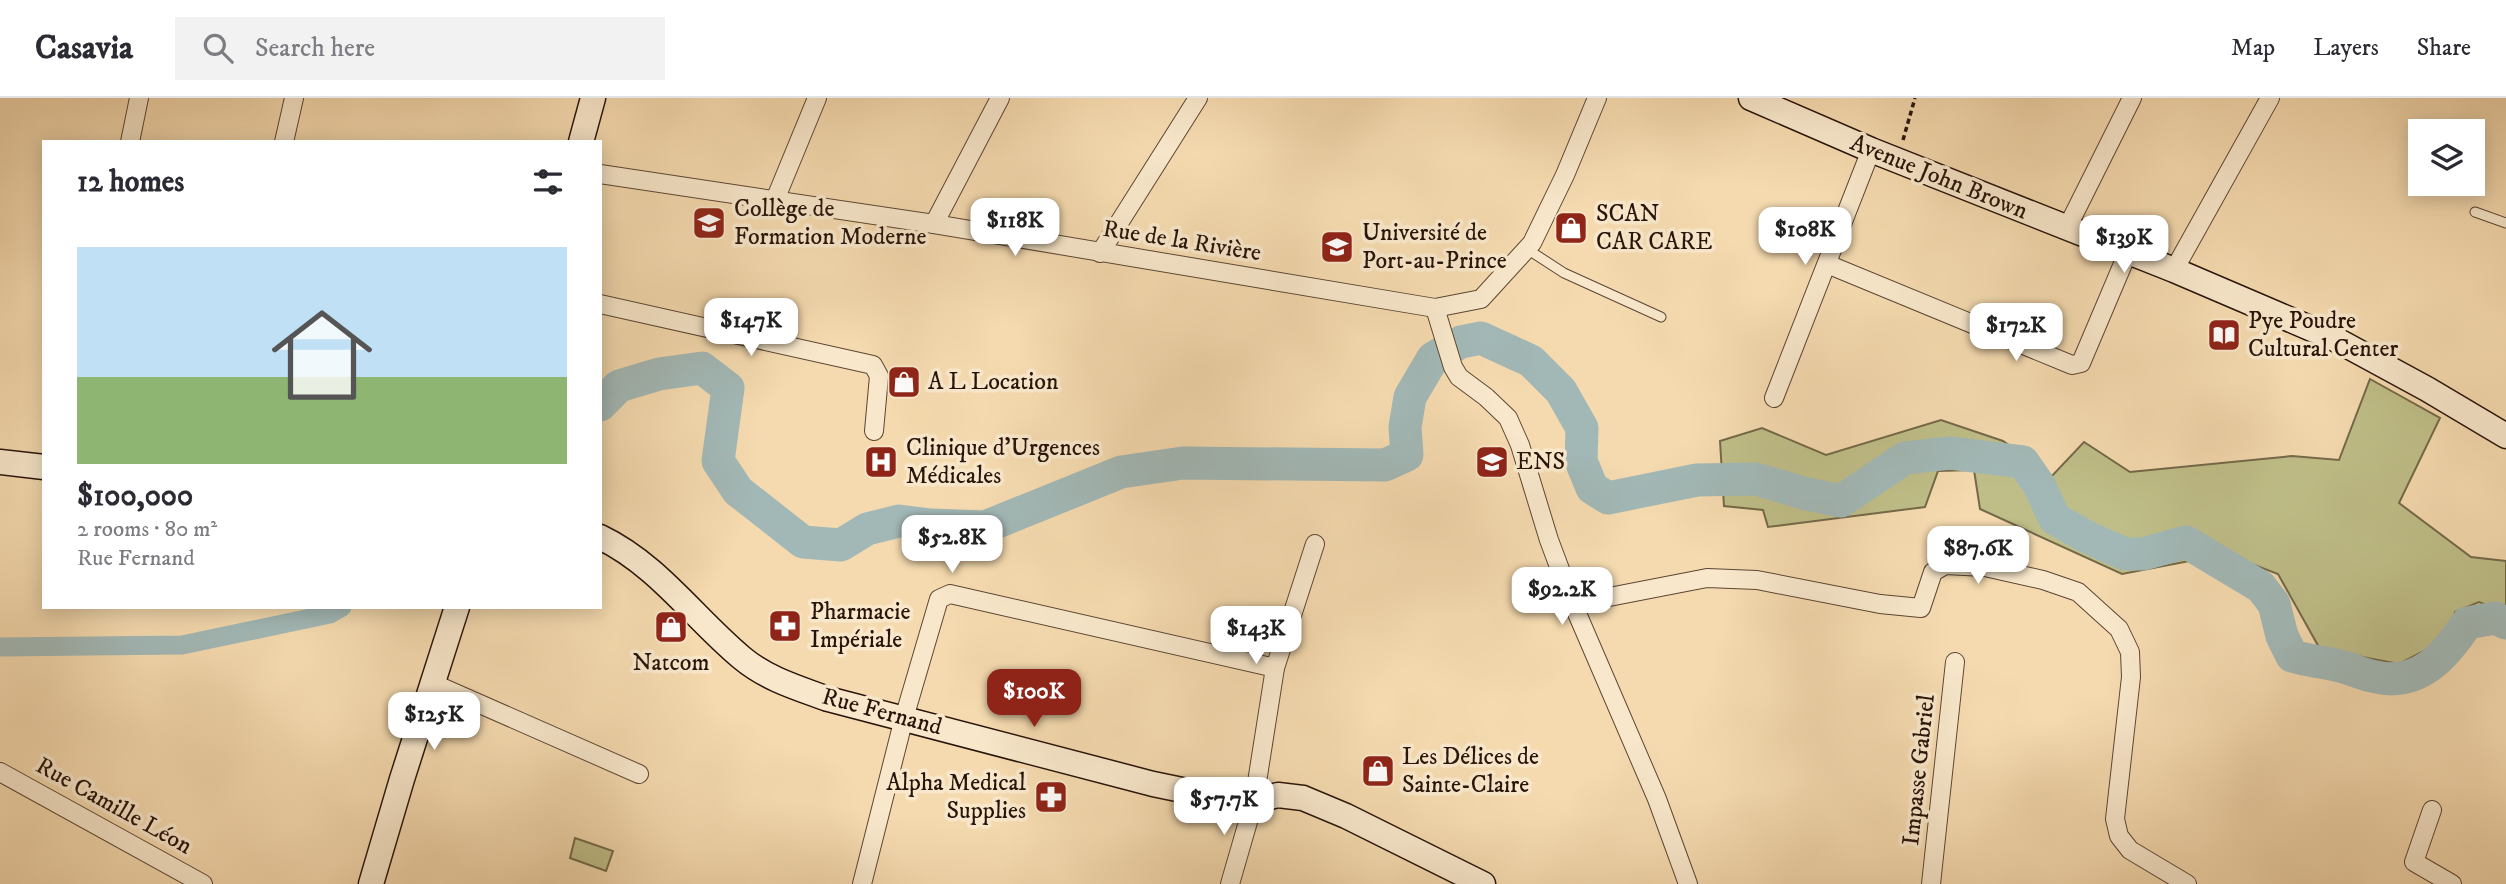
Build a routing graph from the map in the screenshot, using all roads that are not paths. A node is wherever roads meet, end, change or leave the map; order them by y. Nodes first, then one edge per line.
1 (139, 98) edge
2 (294, 98) edge
3 (593, 98) edge
4 (817, 98) edge
5 (1000, 98) edge
6 (1198, 98) edge
7 (1597, 98) edge
8 (1751, 98) edge
9 (2132, 98) edge
10 (2270, 98) edge
11 (130, 140) edge
12 (284, 140) edge
13 (582, 140) edge
14 (1871, 150) junction
15 (602, 174) edge
16 (775, 200) junction
17 (2475, 212) dead end
18 (2506, 223) edge
19 (934, 224) junction
20 (2067, 228) junction
21 (1527, 249) junction
22 (2127, 252) junction
23 (1100, 253) junction
24 (1827, 264) junction
25 (2175, 270) junction
26 (602, 304) edge
27 (1435, 308) junction
28 (1661, 317) dead end
29 (1774, 398) dead end
30 (874, 430) dead end
31 (2506, 436) edge
32 (0, 462) edge
33 (42, 467) edge
34 (602, 538) edge
35 (1315, 544) dead end
36 (1573, 604) junction
37 (456, 609) edge
38 (1955, 662) dead end
39 (1275, 668) junction
40 (432, 683) junction
41 (904, 719) junction
42 (0, 772) edge
43 (639, 774) dead end
44 (1254, 801) junction
45 (2432, 810) dead end
46 (2180, 882) edge
47 (376, 883) edge
48 (203, 884) edge
49 (862, 884) edge
50 (1230, 884) edge
51 (1483, 884) edge
52 (1688, 884) edge
53 (1931, 884) edge
54 (2452, 884) edge

1 - 11 street
2 - 12 street
3 - 13 street
4 - 16 street
5 - 19 street
6 - 23 street
7 - 21 street, Rue de la Rivière
8 - 14 street, Avenue John Brown
9 - 20 street
10 - 25 street
14 - 20 street, Avenue John Brown
14 - 24 street
15 - 16 street, Rue de la Rivière
16 - 19 street, Rue de la Rivière
17 - 18 lane
19 - 23 street, Rue de la Rivière
20 - 22 street, Avenue John Brown
21 - 27 street, Rue de la Rivière
21 - 28 lane
22 - 24 street
22 - 25 street, Avenue John Brown
23 - 27 street, Rue de la Rivière
24 - 29 street
25 - 31 street, Avenue John Brown
26 - 30 street
27 - 36 street
32 - 33 street
34 - 41 street, Rue Fernand
35 - 39 street
36 - 46 street
36 - 52 street
37 - 40 street
38 - 53 street, Impasse Gabriel
39 - 41 street
39 - 44 street
40 - 43 street
40 - 47 street
41 - 44 street, Rue Fernand
41 - 49 street
42 - 48 street, Rue Camille Léon
44 - 50 street
44 - 51 street, Rue Fernand
45 - 54 street

